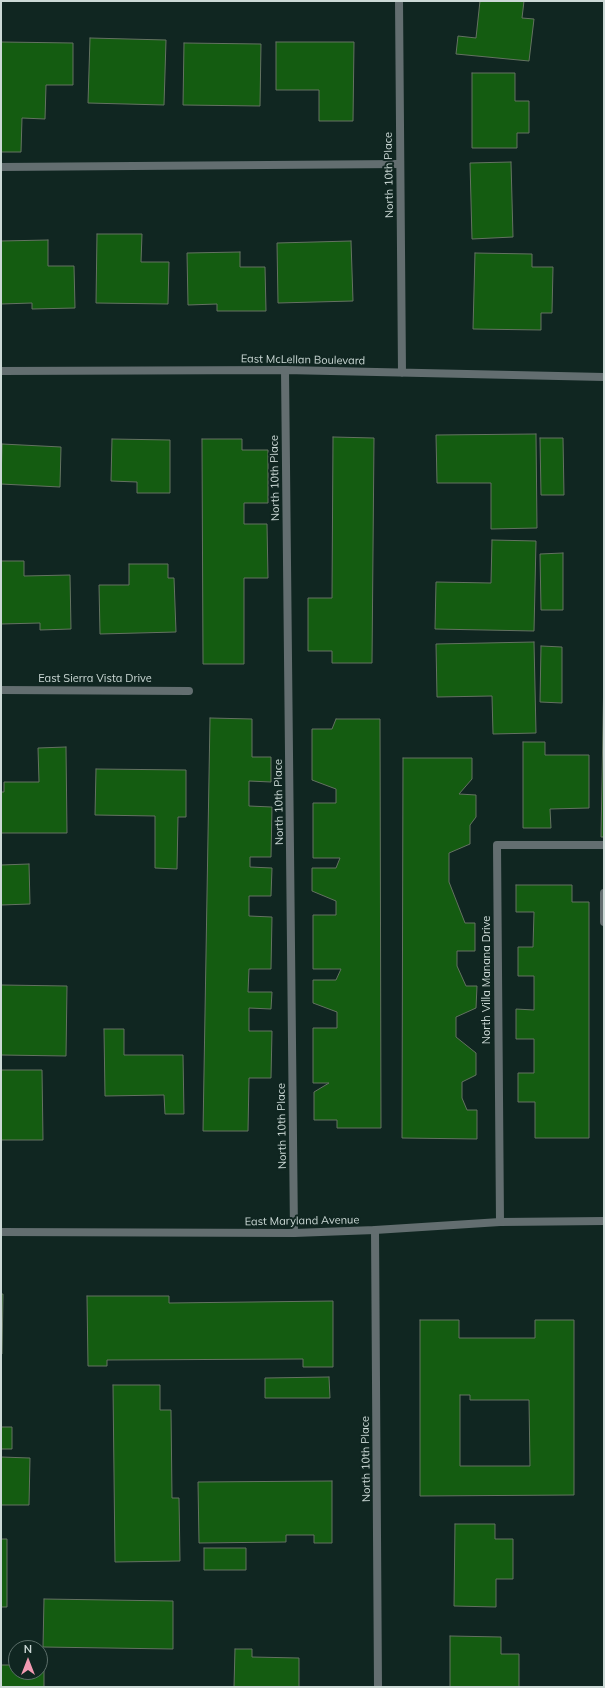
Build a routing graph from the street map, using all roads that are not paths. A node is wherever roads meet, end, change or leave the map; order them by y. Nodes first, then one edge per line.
1 (399, 1) edge
2 (400, 164) junction
3 (1, 167) edge
4 (285, 370) junction
5 (1, 372) edge
6 (402, 373) junction
7 (604, 377) edge
8 (1, 690) edge
9 (189, 691) dead end
10 (604, 845) edge
11 (604, 894) edge
12 (604, 922) edge
13 (604, 1221) edge
14 (500, 1222) junction
15 (375, 1230) junction
16 (1, 1232) edge
17 (294, 1233) junction
18 (378, 1687) edge

1 - 2 street, North 10th Place
2 - 3 street
2 - 6 street, North 10th Place
4 - 5 street, East McLellan Boulevard
4 - 6 street, East McLellan Boulevard
4 - 17 street, North 10th Place
6 - 7 street, East McLellan Boulevard
8 - 9 street, East Sierra Vista Drive
10 - 14 street, North Villa Manana Drive
11 - 12 street
13 - 14 street, East Maryland Avenue
14 - 15 street, East Maryland Avenue
15 - 17 street, East Maryland Avenue
15 - 18 street, North 10th Place
16 - 17 street, East Maryland Avenue

